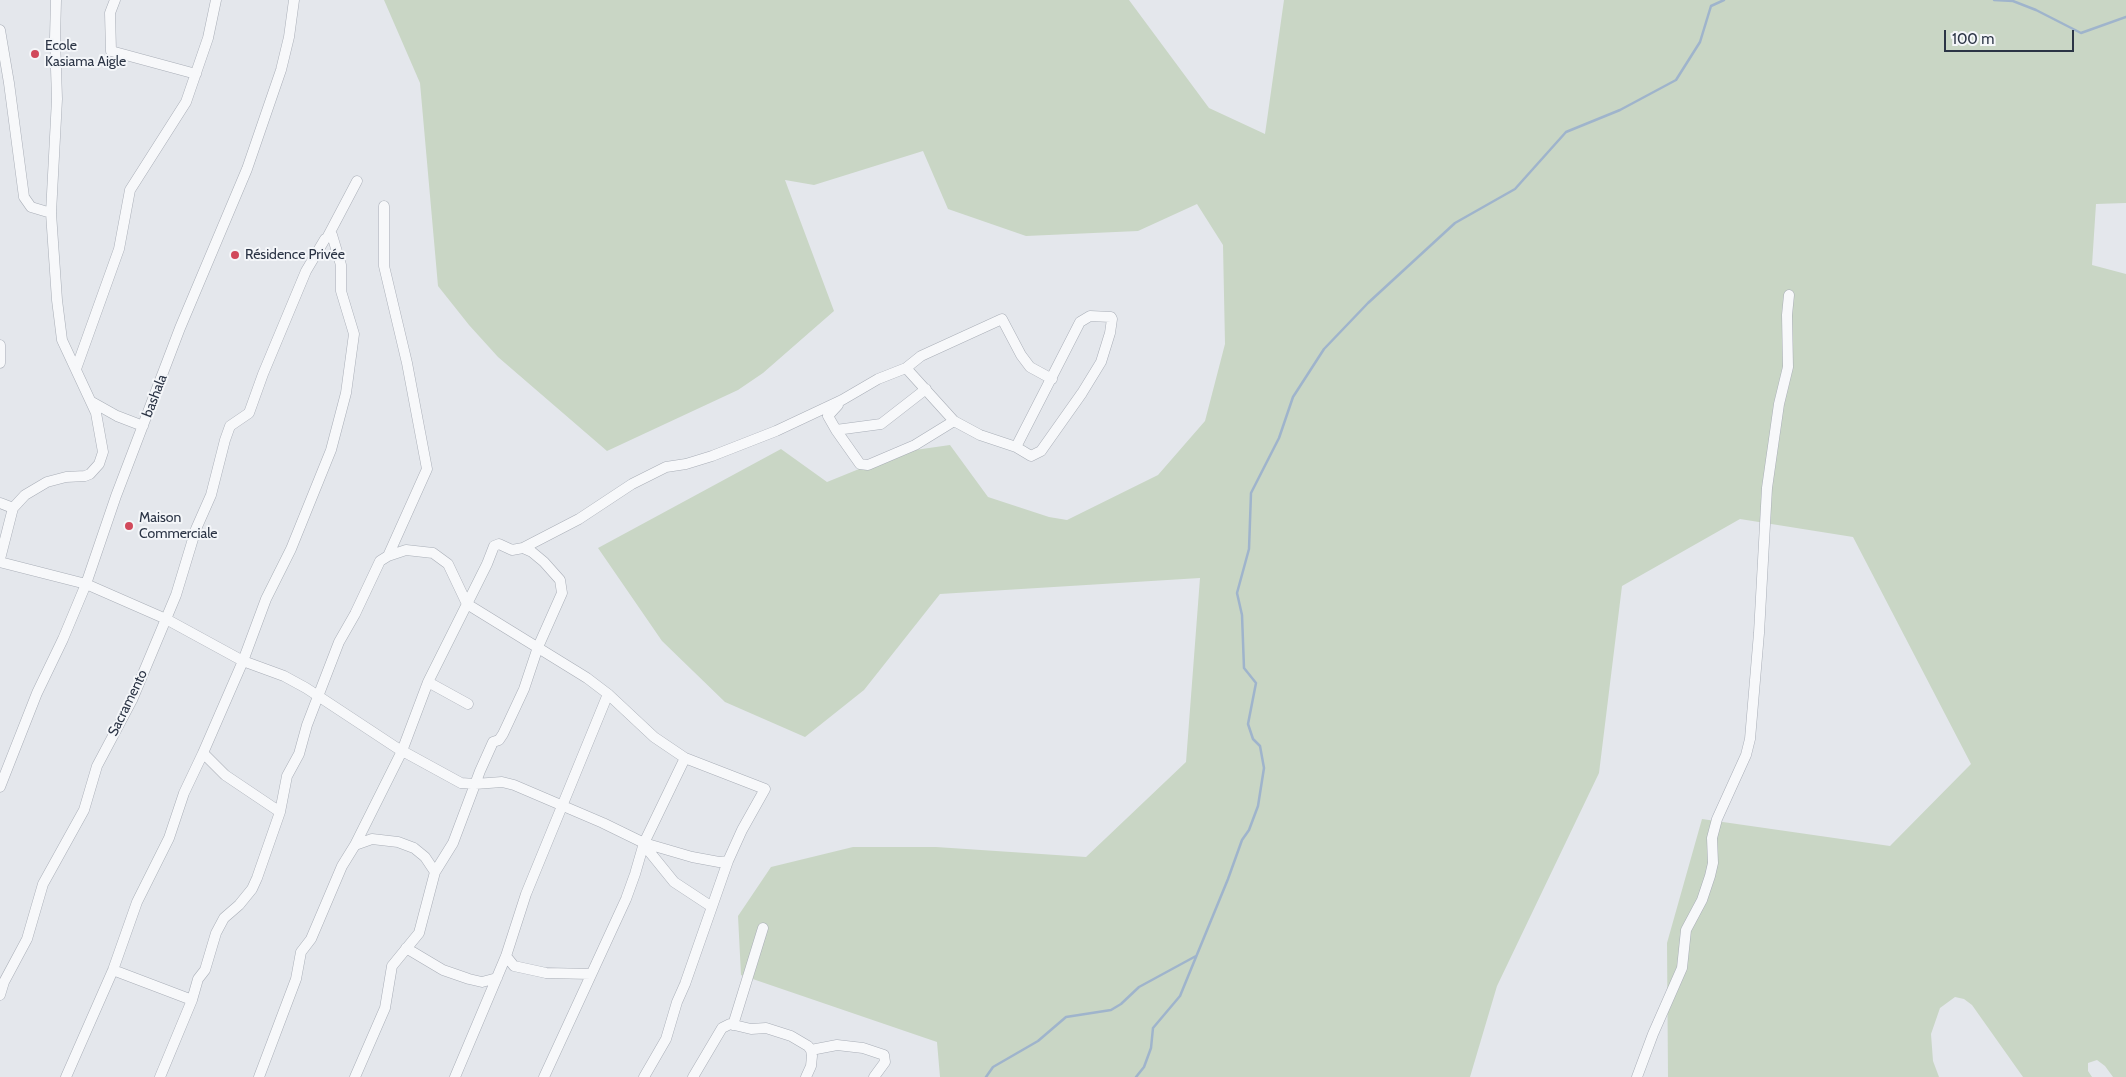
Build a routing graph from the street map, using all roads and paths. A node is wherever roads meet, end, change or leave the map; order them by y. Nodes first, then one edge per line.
1 (56, 0) edge
2 (115, 0) edge
3 (216, 0) edge
4 (294, 0) edge
5 (0, 30) edge
6 (196, 74) junction
7 (356, 181) dead end
8 (384, 206) dead end
9 (51, 214) junction
10 (328, 236) junction
11 (1789, 295) dead end
12 (0, 345) edge
13 (0, 363) edge
14 (906, 368) junction
15 (76, 369) junction
16 (1052, 378) junction
17 (926, 389) junction
18 (842, 400) junction
19 (92, 402) junction
20 (954, 421) junction
21 (143, 426) junction
22 (836, 430) junction
23 (1016, 447) junction
24 (0, 503) edge
25 (13, 508) junction
26 (523, 548) junction
27 (388, 556) junction
28 (0, 561) edge
29 (86, 584) junction
30 (467, 604) junction
31 (166, 619) junction
32 (538, 647) junction
33 (243, 661) junction
34 (428, 682) junction
35 (608, 694) junction
36 (318, 696) junction
37 (468, 704) dead end
38 (402, 751) junction
39 (203, 753) junction
40 (685, 758) junction
41 (475, 784) junction
42 (0, 786) edge
43 (562, 806) junction
44 (280, 812) junction
45 (644, 844) junction
46 (355, 845) junction
47 (728, 861) junction
48 (435, 872) junction
49 (712, 907) junction
50 (763, 928) dead end
51 (406, 948) junction
52 (506, 956) junction
53 (113, 970) junction
54 (591, 974) junction
55 (497, 978) junction
56 (0, 994) edge
57 (192, 1000) junction
58 (734, 1025) junction
59 (811, 1050) junction
60 (66, 1077) edge
61 (160, 1077) edge
62 (259, 1077) edge
63 (355, 1077) edge
64 (455, 1077) edge
65 (544, 1077) edge
66 (644, 1077) edge
67 (693, 1077) edge
68 (806, 1077) edge
69 (874, 1077) edge
70 (1637, 1077) edge

1 - 9 street
2 - 6 street
3 - 6 street
4 - 21 street, bashala
5 - 9 street
6 - 15 street
7 - 10 street
8 - 27 street
9 - 15 street
10 - 31 street, Sacramento
10 - 33 street
11 - 70 street
12 - 13 street
14 - 16 street
14 - 17 street
14 - 18 street
15 - 19 street
16 - 23 street
16 - 23 street
17 - 20 street
17 - 22 street
18 - 22 street
18 - 26 street
19 - 21 street
19 - 25 street
20 - 22 street
20 - 23 street
21 - 29 street, bashala
24 - 25 street
25 - 28 street
26 - 30 street
26 - 32 street
27 - 30 street
27 - 36 street
28 - 29 street
29 - 31 street
29 - 42 street, bashala
30 - 32 street
30 - 34 street
31 - 33 street
31 - 56 street, Sacramento
32 - 35 street
32 - 41 street
33 - 36 street
33 - 39 street
34 - 37 street
34 - 38 street
35 - 40 street
35 - 43 street
36 - 38 street
36 - 44 street
38 - 41 street
38 - 46 street
39 - 44 street
39 - 53 street
40 - 45 street
40 - 47 street
41 - 43 street
41 - 48 street
43 - 45 street
43 - 52 street
44 - 57 street
45 - 47 street
45 - 49 street
45 - 54 street
46 - 48 street
46 - 62 street
47 - 49 street
48 - 51 street
49 - 66 street
50 - 58 street
51 - 55 street
51 - 63 street
52 - 54 street
52 - 55 street
53 - 57 street
53 - 60 street
54 - 65 street
55 - 64 street
57 - 61 street
58 - 59 street
58 - 67 street
59 - 68 street
59 - 69 street

